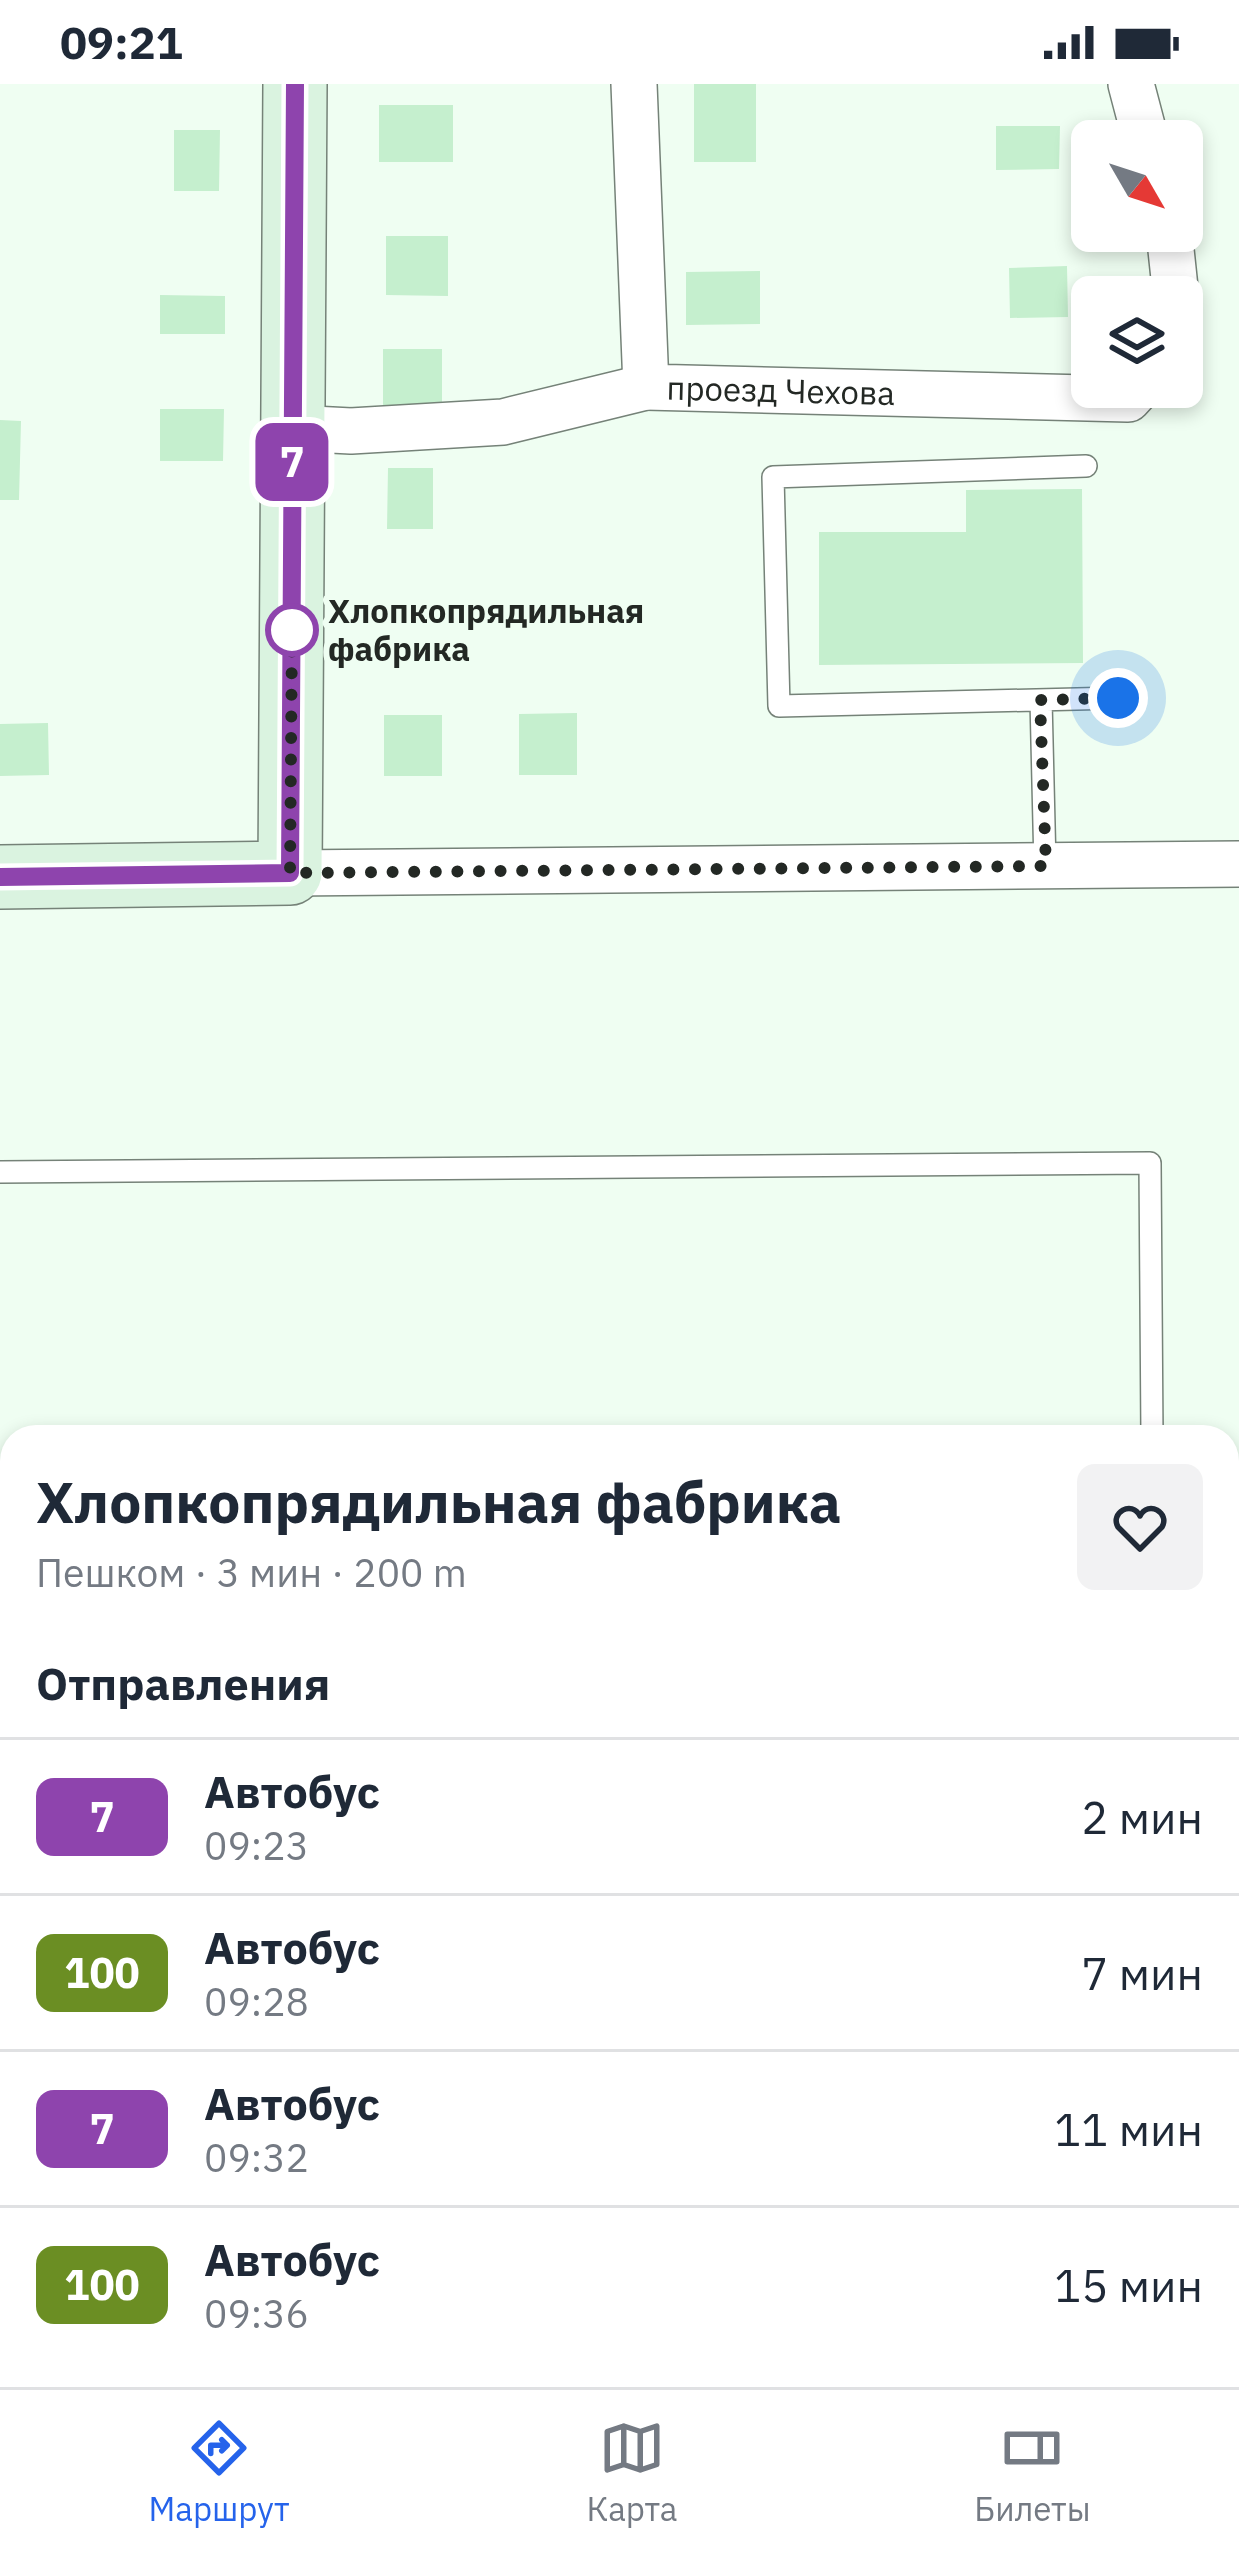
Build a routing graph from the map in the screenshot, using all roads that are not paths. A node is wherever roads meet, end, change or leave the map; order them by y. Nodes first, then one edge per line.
1 (295, 84) edge
2 (634, 84) edge
3 (1131, 84) edge
4 (1140, 120) edge
5 (646, 387) junction
6 (1071, 398) edge
7 (292, 428) junction
8 (1085, 466) dead end
9 (1118, 698) dead end
10 (1040, 700) junction
11 (1239, 865) edge
12 (1046, 866) junction
13 (290, 873) junction
14 (0, 877) edge
15 (0, 1172) edge
16 (1152, 1425) edge

1 - 7 main road
2 - 5 street, проезд Чехова
3 - 4 street
5 - 6 street, проезд Чехова
5 - 7 street
7 - 13 main road
8 - 10 lane
9 - 10 lane
10 - 12 lane
11 - 12 street
12 - 13 street
13 - 14 main road
15 - 16 lane

